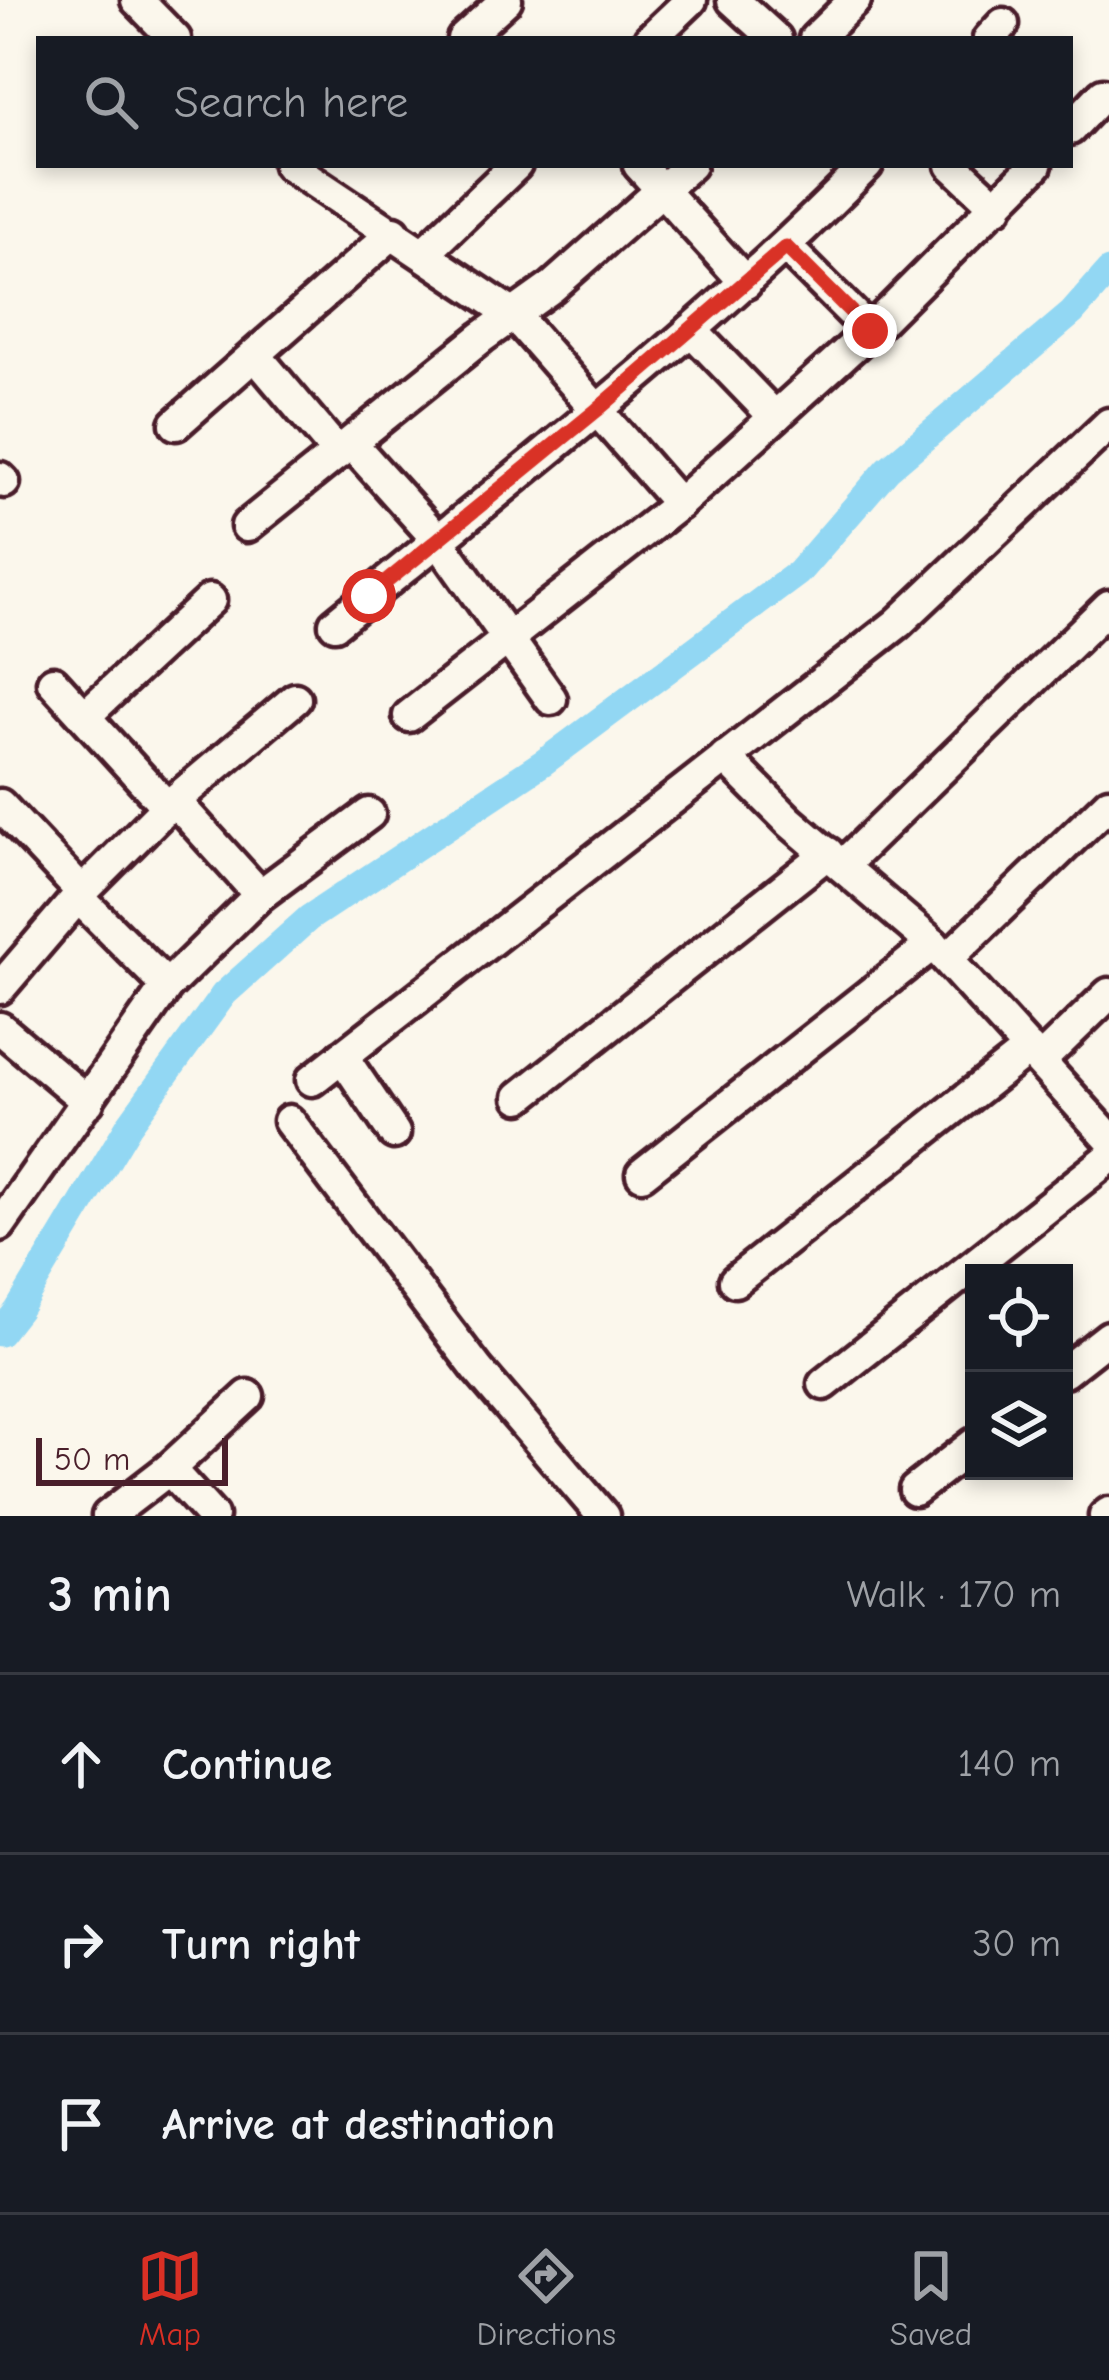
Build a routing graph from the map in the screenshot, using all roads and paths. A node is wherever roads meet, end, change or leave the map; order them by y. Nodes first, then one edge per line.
1 (137, 0) edge
2 (505, 0) edge
3 (691, 0) edge
4 (733, 0) edge
5 (855, 0) edge
6 (167, 36) edge
7 (472, 36) edge
8 (653, 36) edge
9 (773, 36) edge
10 (818, 36) edge
11 (1103, 94) dead end
12 (1073, 126) edge
13 (301, 168) edge
14 (513, 168) edge
15 (642, 168) edge
16 (687, 168) edge
17 (864, 168) edge
18 (955, 168) edge
19 (1033, 168) edge
20 (663, 189) junction
21 (997, 207) junction
22 (394, 232) junction
23 (786, 247) junction
24 (424, 253) junction
25 (746, 283) junction
26 (515, 316) junction
27 (691, 330) junction
28 (870, 331) junction
29 (255, 355) junction
30 (597, 410) junction
31 (775, 417) junction
32 (176, 424) dead end
33 (1109, 424) edge
34 (344, 448) junction
35 (680, 504) junction
36 (247, 526) dead end
37 (438, 540) junction
38 (210, 600) dead end
39 (1109, 606) edge
40 (335, 624) dead end
41 (509, 638) junction
42 (53, 682) dead end
43 (295, 699) dead end
44 (551, 699) dead end
45 (85, 716) junction
46 (409, 716) dead end
47 (725, 757) junction
48 (1109, 803) edge
49 (171, 804) junction
50 (0, 805) edge
51 (369, 814) dead end
52 (835, 860) junction
53 (80, 894) junction
54 (260, 896) junction
55 (940, 951) junction
56 (167, 986) junction
57 (0, 988) edge
58 (1109, 994) edge
59 (0, 1028) edge
60 (1034, 1055) junction
61 (342, 1056) junction
62 (312, 1080) dead end
63 (520, 1097) dead end
64 (88, 1102) junction
65 (290, 1121) dead end
66 (394, 1133) dead end
67 (1109, 1138) edge
68 (1109, 1158) edge
69 (642, 1174) dead end
70 (0, 1225) edge
71 (735, 1281) dead end
72 (1109, 1337) edge
73 (1073, 1365) edge
74 (824, 1384) dead end
75 (248, 1396) dead end
76 (965, 1451) edge
77 (169, 1469) junction
78 (915, 1490) dead end
79 (108, 1516) edge
80 (212, 1516) edge
81 (603, 1516) edge

1 - 6 street
2 - 7 street
3 - 8 street
4 - 9 street
5 - 10 street
11 - 12 street
13 - 22 street
14 - 24 street
15 - 20 street
16 - 20 street
17 - 23 street
18 - 21 street
19 - 21 street
20 - 25 street
20 - 26 street
21 - 28 street
22 - 24 street
22 - 29 street
23 - 25 street
23 - 28 street
24 - 26 street
25 - 27 street
26 - 30 street
26 - 34 street
27 - 30 street
27 - 31 street
28 - 31 street
29 - 32 street
29 - 34 street
30 - 35 street
30 - 37 street
31 - 35 street
33 - 47 street
34 - 36 street
34 - 37 street
35 - 41 street
37 - 40 street
37 - 41 street
38 - 45 street
39 - 52 street
41 - 44 street
41 - 46 street
42 - 45 street
43 - 49 street
45 - 49 street
47 - 52 street
47 - 61 street
48 - 55 street
49 - 53 street
49 - 54 street
50 - 53 street
51 - 54 street
52 - 55 street
52 - 63 street
53 - 56 street
53 - 57 street
54 - 56 street
55 - 60 street
55 - 69 street
56 - 64 street
58 - 60 street
59 - 64 street
60 - 67 street
60 - 71 street
61 - 62 street
61 - 66 street
64 - 70 street
65 - 81 street
68 - 74 street
72 - 73 street
75 - 77 street
76 - 78 street
77 - 79 street
77 - 80 street

